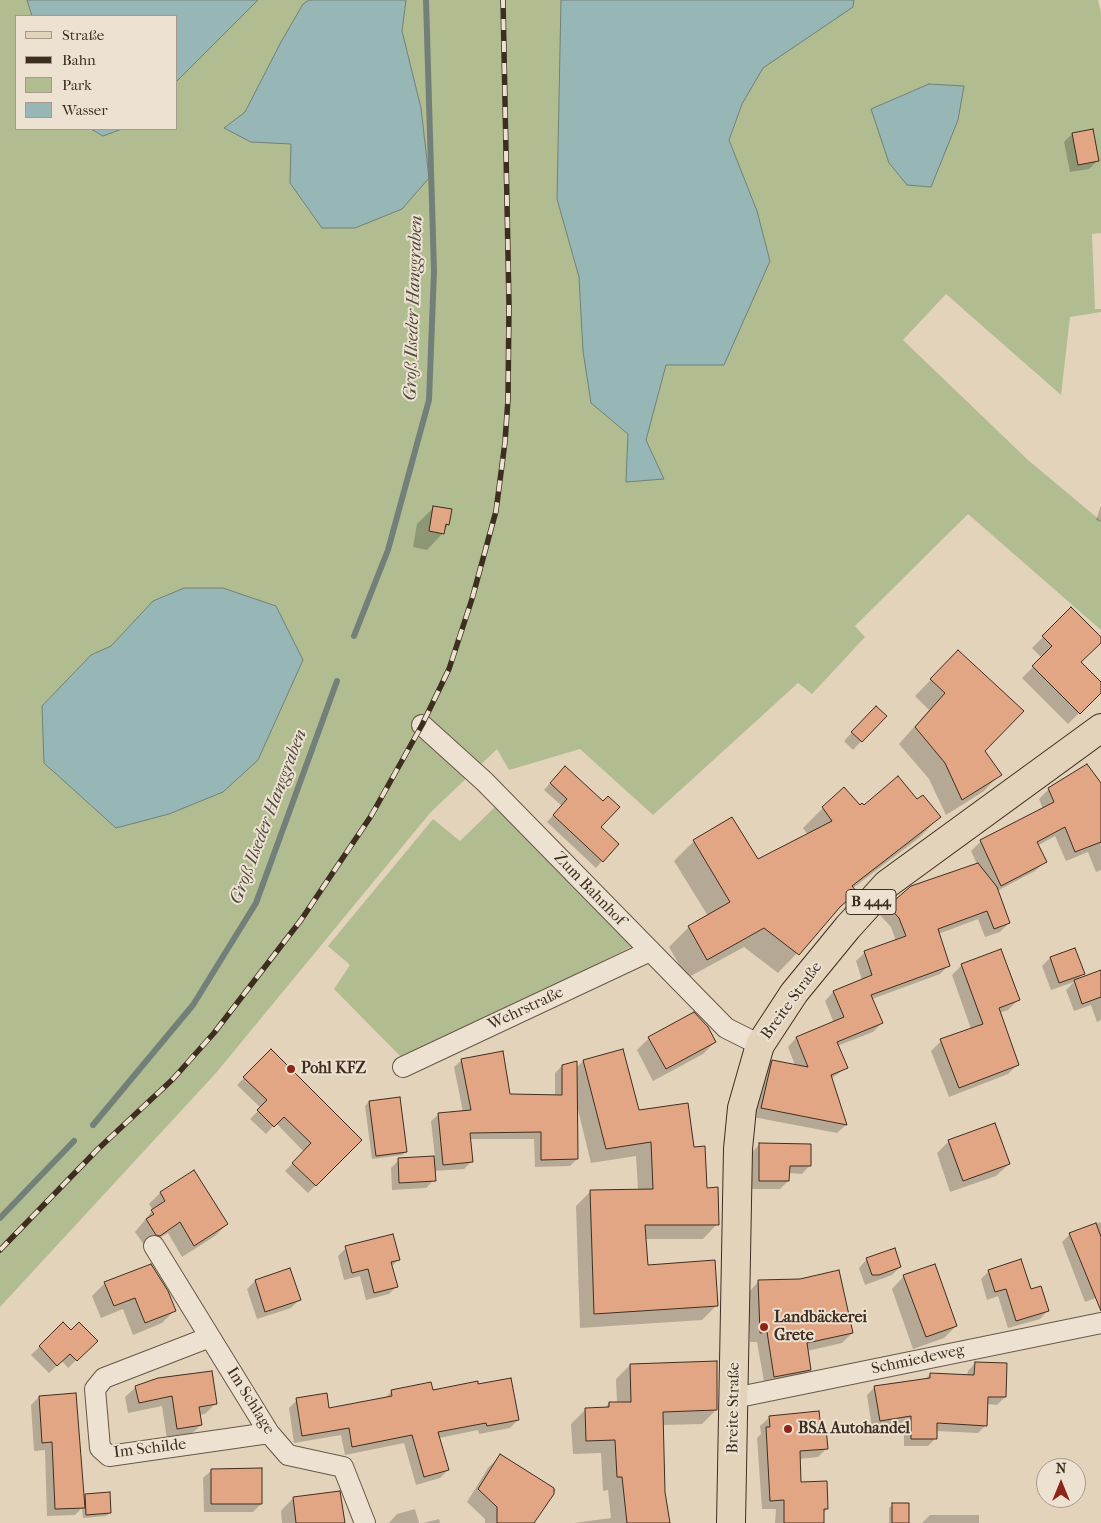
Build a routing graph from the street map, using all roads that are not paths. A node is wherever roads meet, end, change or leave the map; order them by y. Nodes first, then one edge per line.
1 (422, 725) dead end
2 (1101, 728) edge
3 (650, 951) junction
4 (760, 1045) junction
5 (404, 1067) dead end
6 (154, 1246) dead end
7 (1101, 1323) edge
8 (210, 1337) junction
9 (734, 1398) junction
10 (269, 1432) junction
11 (365, 1523) edge
12 (732, 1523) edge

1 - 3 street, Zum Bahnhof
2 - 4 main road, Breite Straße / B 444
3 - 4 street, Zum Bahnhof
3 - 5 street, Wehrstraße
4 - 9 main road, Breite Straße / B 444
6 - 8 street, Im Schlage
7 - 9 street, Schmiedeweg
8 - 10 street, Im Schlage
8 - 10 street, Im Schilde
9 - 12 main road, Breite Straße / B 444
10 - 11 street, Im Schlage

